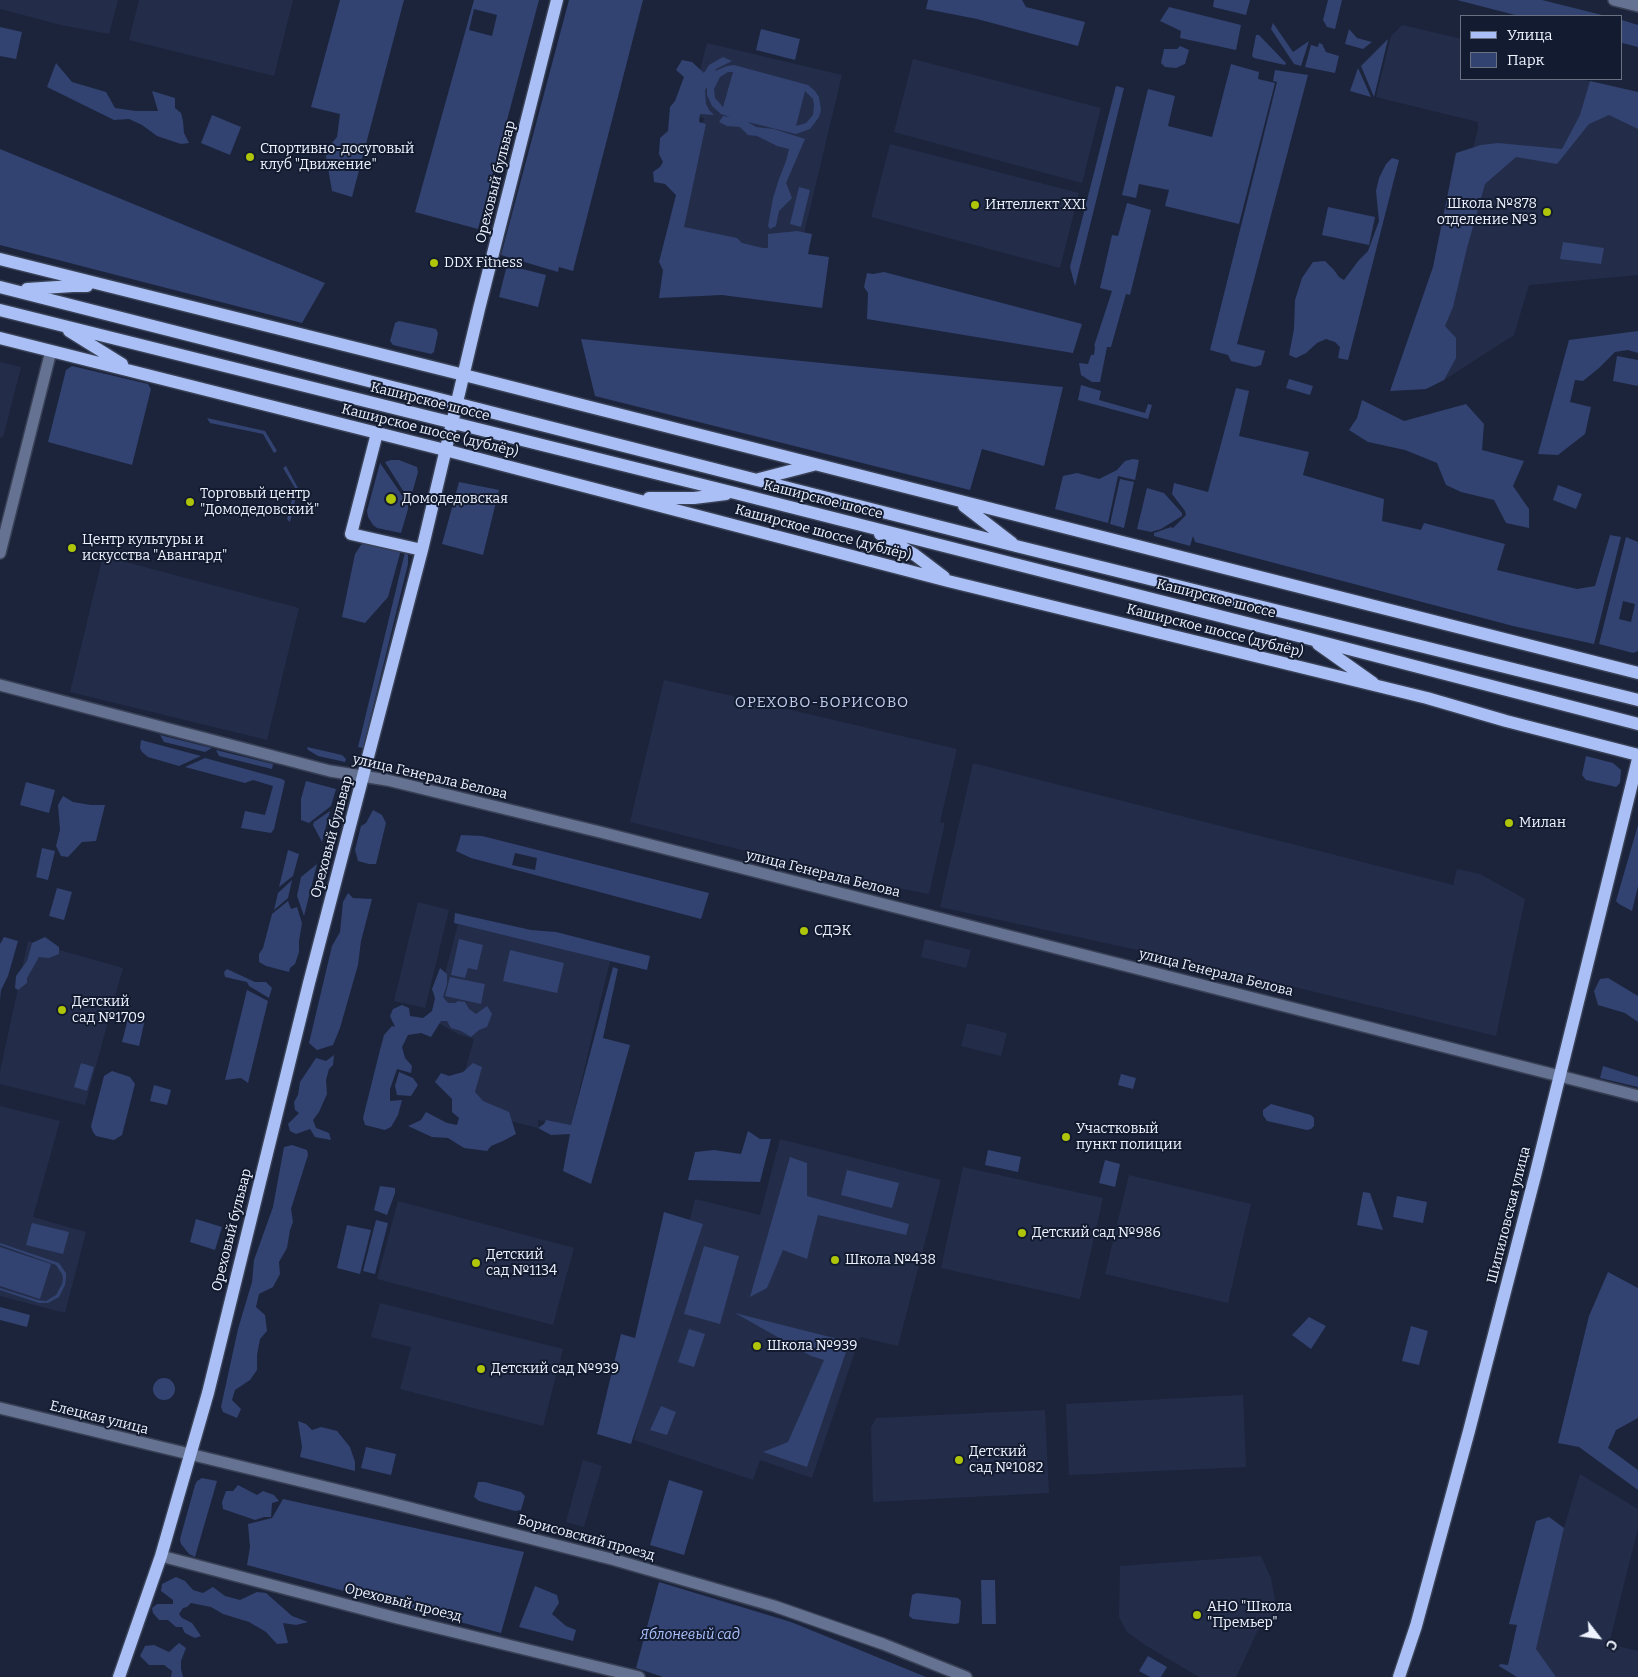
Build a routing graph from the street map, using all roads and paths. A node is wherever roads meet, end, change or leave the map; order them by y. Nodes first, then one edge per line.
1 (557, 0) edge
2 (1614, 0) edge
3 (1638, 6) edge
4 (0, 259) edge
5 (109, 287) junction
6 (5, 288) edge
7 (0, 310) edge
8 (63, 326) junction
9 (0, 338) edge
10 (51, 351) junction
11 (134, 371) junction
12 (464, 375) junction
13 (457, 403) junction
14 (452, 424) junction
15 (377, 433) junction
16 (445, 450) junction
17 (815, 465) junction
18 (757, 480) junction
19 (735, 493) junction
20 (627, 498) junction
21 (956, 500) junction
22 (867, 527) junction
23 (1016, 546) junction
24 (422, 550) junction
25 (0, 553) edge
26 (948, 581) junction
27 (1310, 639) junction
28 (1638, 673) edge
29 (0, 685) edge
30 (1380, 688) junction
31 (1638, 700) edge
32 (1638, 724) edge
33 (1638, 757) edge
34 (364, 775) junction
35 (1559, 1076) junction
36 (1638, 1096) edge
37 (0, 1408) edge
38 (191, 1455) junction
39 (161, 1556) junction
40 (119, 1677) edge
41 (639, 1677) edge
42 (966, 1677) edge
43 (1399, 1677) edge

1 - 12 main road, Ореховый бульвар
2 - 3 street
4 - 5 main road
5 - 6 main road
5 - 12 main road
6 - 13 main road, Каширское шоссе
7 - 8 main road, Каширское шоссе
8 - 11 main road
8 - 14 main road, Каширское шоссе
9 - 10 main road, Каширское шоссе (дублёр)
10 - 11 main road, Каширское шоссе (дублёр)
10 - 25 street
11 - 15 main road, Каширское шоссе (дублёр)
12 - 13 main road, Ореховый бульвар
12 - 17 main road
13 - 14 main road, Ореховый бульвар
13 - 18 main road, Каширское шоссе
14 - 16 main road, Ореховый бульвар
14 - 19 main road, Каширское шоссе
15 - 16 main road, Каширское шоссе (дублёр)
15 - 24 main road
16 - 20 main road, Каширское шоссе (дублёр)
16 - 24 main road, Ореховый бульвар
17 - 18 main road
17 - 21 main road
18 - 23 main road, Каширское шоссе
19 - 20 main road
19 - 22 main road, Каширское шоссе
20 - 26 main road, Каширское шоссе (дублёр)
21 - 23 main road
21 - 28 main road
22 - 26 main road
22 - 27 main road, Каширское шоссе
23 - 31 main road, Каширское шоссе
24 - 34 main road, Ореховый бульвар
26 - 30 main road, Каширское шоссе (дублёр)
27 - 30 main road
27 - 32 main road, Каширское шоссе
29 - 34 street, улица Генерала Белова
30 - 33 main road, Каширское шоссе (дублёр)
33 - 35 main road, Шипиловская улица
34 - 35 street, улица Генерала Белова
34 - 38 main road, Ореховый бульвар
35 - 36 street, улица Генерала Белова
35 - 43 main road, Шипиловская улица
37 - 38 street, Елецкая улица
38 - 39 main road, Ореховый бульвар
38 - 42 street, Борисовский проезд
39 - 40 main road, Ореховый бульвар
39 - 41 street, Ореховый проезд

